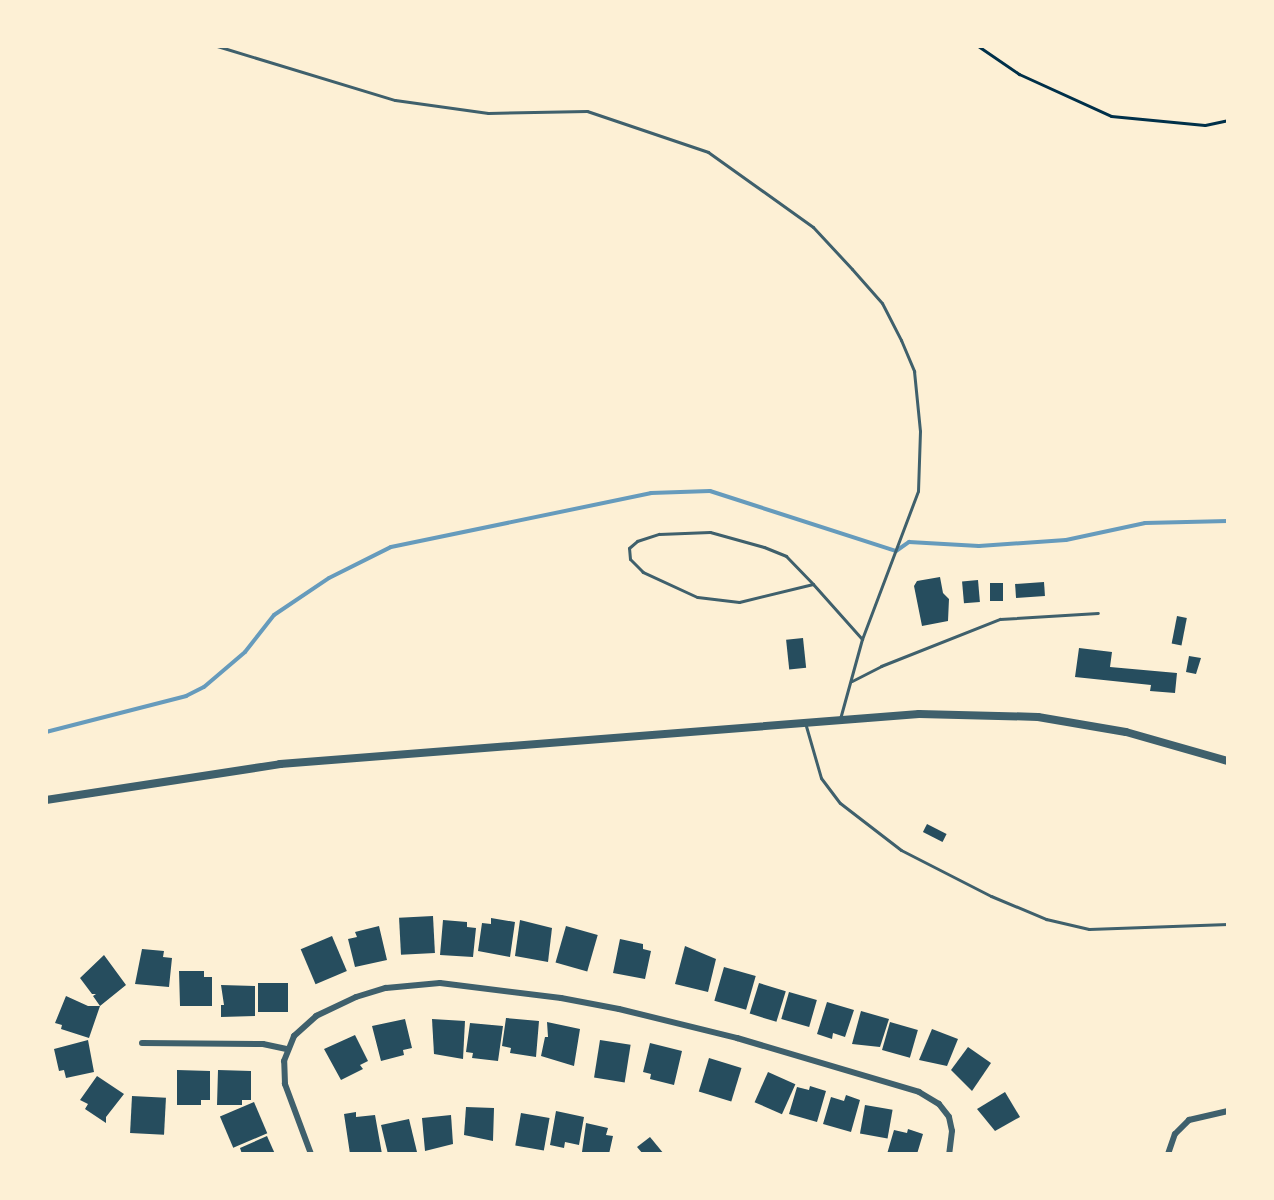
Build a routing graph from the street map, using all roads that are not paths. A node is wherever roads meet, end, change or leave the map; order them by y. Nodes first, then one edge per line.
1 (217, 46) edge
2 (813, 584) junction
3 (1098, 613) dead end
4 (862, 639) junction
5 (852, 681) junction
6 (840, 719) junction
7 (805, 722) junction
8 (1228, 761) edge
9 (46, 800) edge
10 (1228, 924) edge
11 (142, 1043) dead end
12 (286, 1049) junction
13 (1228, 1111) edge
14 (311, 1154) edge
15 (949, 1154) edge
16 (1168, 1154) edge

1 - 4 lane
2 - 2 lane
2 - 4 lane
3 - 5 lane
4 - 5 lane
5 - 6 lane
6 - 7 street
6 - 8 street
7 - 9 street
7 - 10 lane
11 - 12 street
12 - 14 street
12 - 15 street
13 - 16 street

